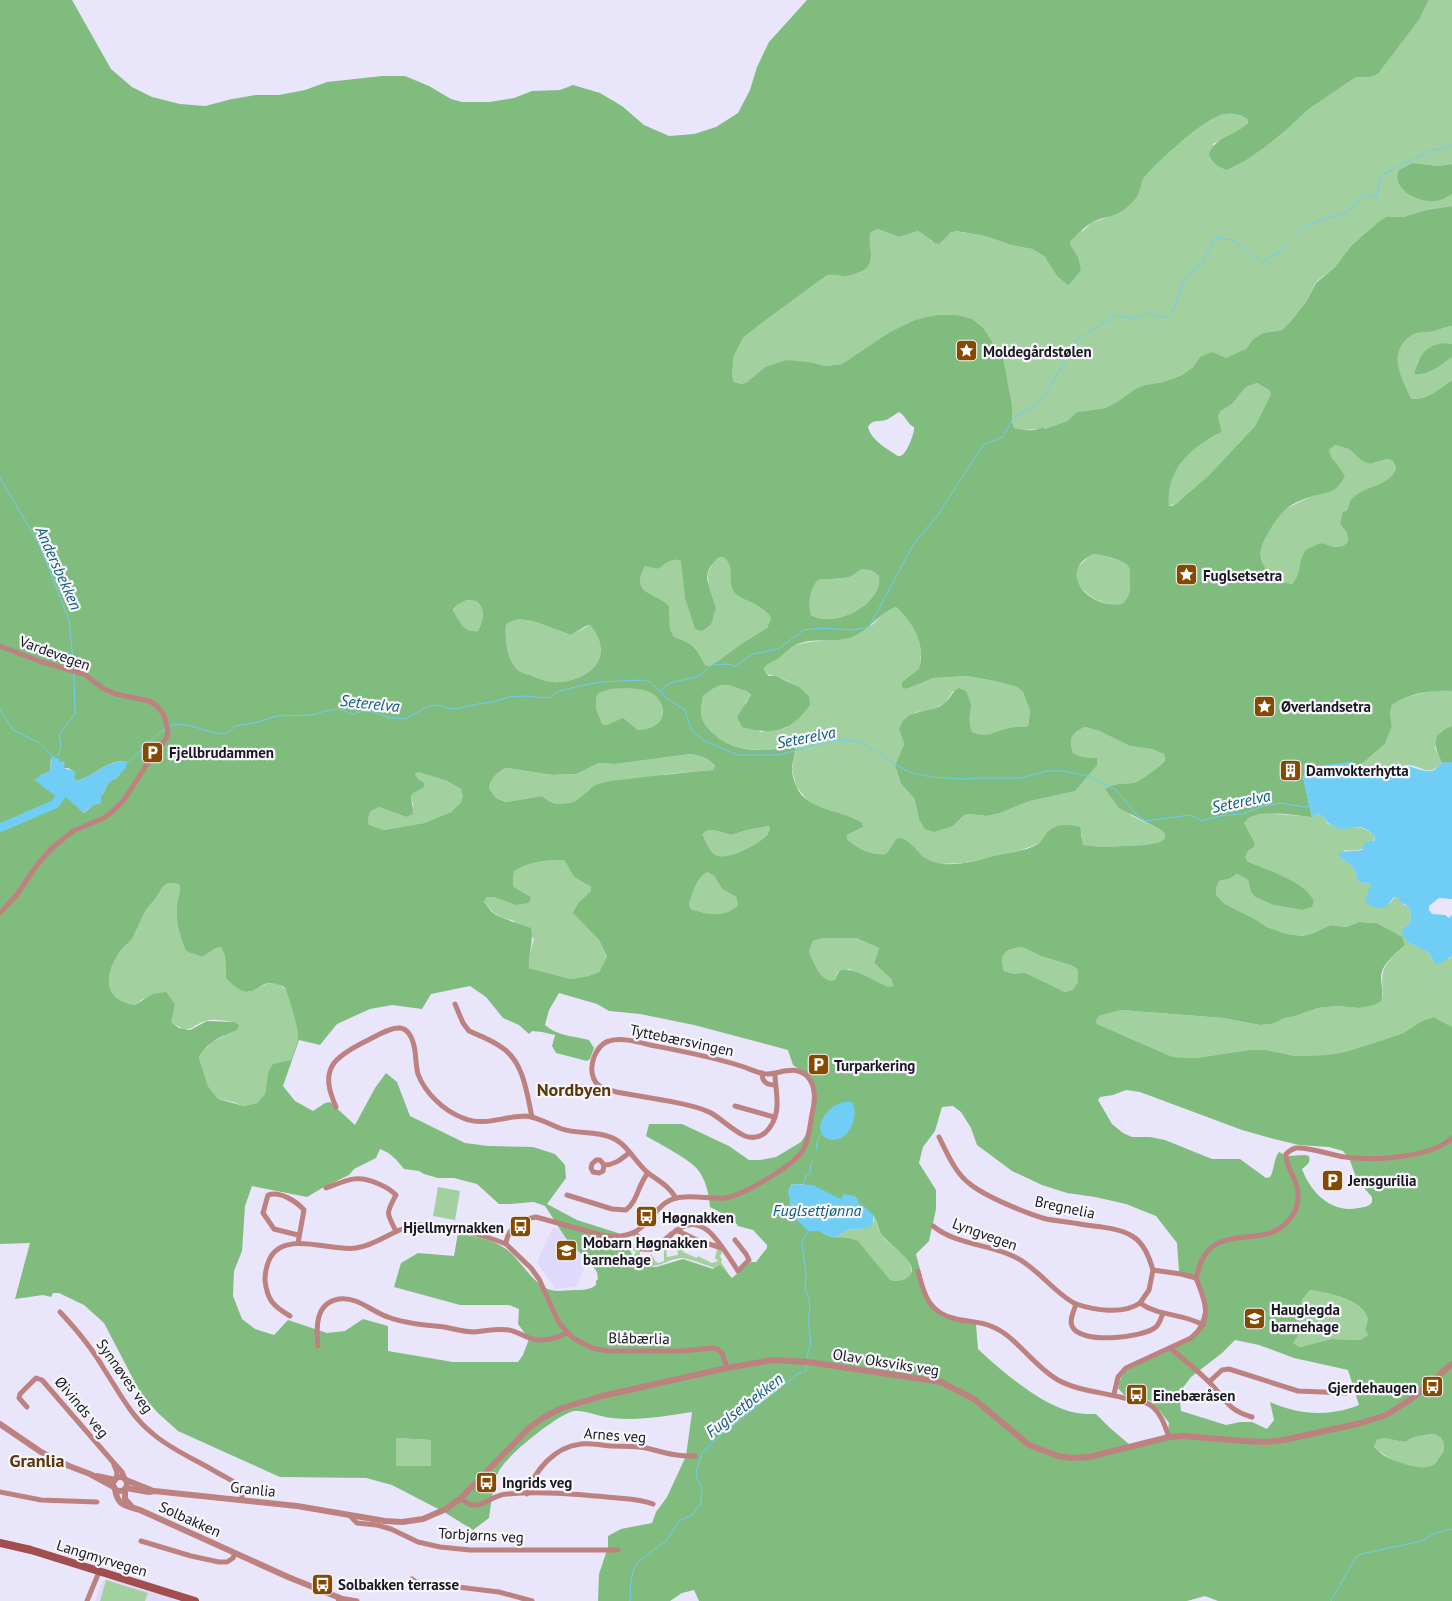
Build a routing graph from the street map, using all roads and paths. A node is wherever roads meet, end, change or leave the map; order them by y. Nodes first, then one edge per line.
1 (0, 646) edge
2 (0, 913) edge
3 (454, 1004) dead end
4 (762, 1073) junction
5 (774, 1073) junction
6 (775, 1086) junction
7 (336, 1106) dead end
8 (735, 1106) dead end
9 (532, 1117) junction
10 (774, 1117) junction
11 (939, 1137) dead end
12 (1452, 1138) edge
13 (630, 1154) junction
14 (604, 1165) dead end
15 (648, 1172) junction
16 (326, 1188) dead end
17 (566, 1195) dead end
18 (676, 1198) junction
19 (933, 1226) dead end
20 (396, 1231) junction
21 (674, 1232) junction
22 (634, 1233) junction
23 (298, 1235) junction
24 (735, 1240) dead end
25 (298, 1243) junction
26 (506, 1244) junction
27 (722, 1248) junction
28 (642, 1249) dead end
29 (1153, 1270) junction
30 (918, 1272) dead end
31 (1196, 1278) junction
32 (1140, 1303) junction
33 (1076, 1304) junction
34 (60, 1312) dead end
35 (1163, 1313) junction
36 (290, 1316) dead end
37 (1203, 1325) junction
38 (567, 1333) junction
39 (318, 1346) dead end
40 (1170, 1348) junction
41 (1452, 1364) edge
42 (727, 1368) junction
43 (1209, 1382) junction
44 (1346, 1393) dead end
45 (1114, 1394) junction
46 (27, 1407) dead end
47 (1252, 1418) dead end
48 (0, 1424) edge
49 (1169, 1437) junction
50 (695, 1456) dead end
51 (113, 1462) junction
52 (125, 1480) junction
53 (115, 1484) junction
54 (126, 1489) junction
55 (154, 1491) junction
56 (0, 1492) edge
57 (528, 1494) junction
58 (461, 1498) junction
59 (242, 1500) junction
60 (97, 1502) dead end
61 (653, 1504) dead end
62 (133, 1508) junction
63 (349, 1515) junction
64 (141, 1541) dead end
65 (0, 1543) edge
66 (618, 1550) dead end
67 (235, 1553) junction
68 (99, 1572) junction
69 (412, 1579) dead end
70 (339, 1600) edge
71 (87, 1601) edge
72 (195, 1601) edge
73 (357, 1601) edge
74 (532, 1601) edge

1 - 2 street, Vardevegen
3 - 9 street
4 - 5 street, Tyttebærsvingen
4 - 6 street, Tyttebærsvingen
4 - 10 street, Tyttebærsvingen
5 - 6 street
5 - 18 street
6 - 10 street
7 - 9 street
8 - 10 street
9 - 13 street
11 - 29 street, Bregnelia
12 - 31 street
13 - 14 street
13 - 15 street
15 - 17 street
15 - 18 street
16 - 20 street
18 - 22 street
19 - 33 street, Lyngvegen
20 - 25 street
20 - 26 street
21 - 22 street
21 - 27 street
21 - 27 street
21 - 28 street
22 - 26 street
23 - 23 street
23 - 25 street
24 - 27 street
25 - 36 street
26 - 38 street, Blåbærlia
29 - 31 street
29 - 32 street
30 - 45 street
31 - 37 street
32 - 33 street, Lyngvegen
32 - 35 street
33 - 35 street
34 - 59 street, Synnøves veg
35 - 37 street
37 - 40 street
38 - 39 street
38 - 42 street, Blåbærlia
40 - 43 street
40 - 45 street
41 - 49 street, Olav Oksviks veg
42 - 49 street, Olav Oksviks veg
42 - 58 street, Olav Oksviks veg
43 - 44 street
43 - 47 street
45 - 49 street
46 - 51 street, Øivinds veg
48 - 53 street, Granlia
50 - 57 street, Arnes veg
51 - 52 street, Øivinds veg
51 - 53 street
52 - 53 street, Granlia
52 - 54 street
52 - 55 street, Granlia
53 - 54 street, Granlia
53 - 62 street, Solbakken
54 - 55 street, Granlia
54 - 62 street
55 - 59 street, Granlia
56 - 60 street
57 - 58 street
57 - 61 street
58 - 63 street, Olav Oksviks veg
59 - 63 street, Granlia
62 - 67 street, Solbakken
63 - 66 street, Torbjørns veg
64 - 67 street, Solbakken
65 - 68 main road, Langmyrvegen
67 - 70 street, Solbakken
68 - 71 street
68 - 72 main road, Langmyrvegen
69 - 74 street
70 - 73 street, Solbakken

